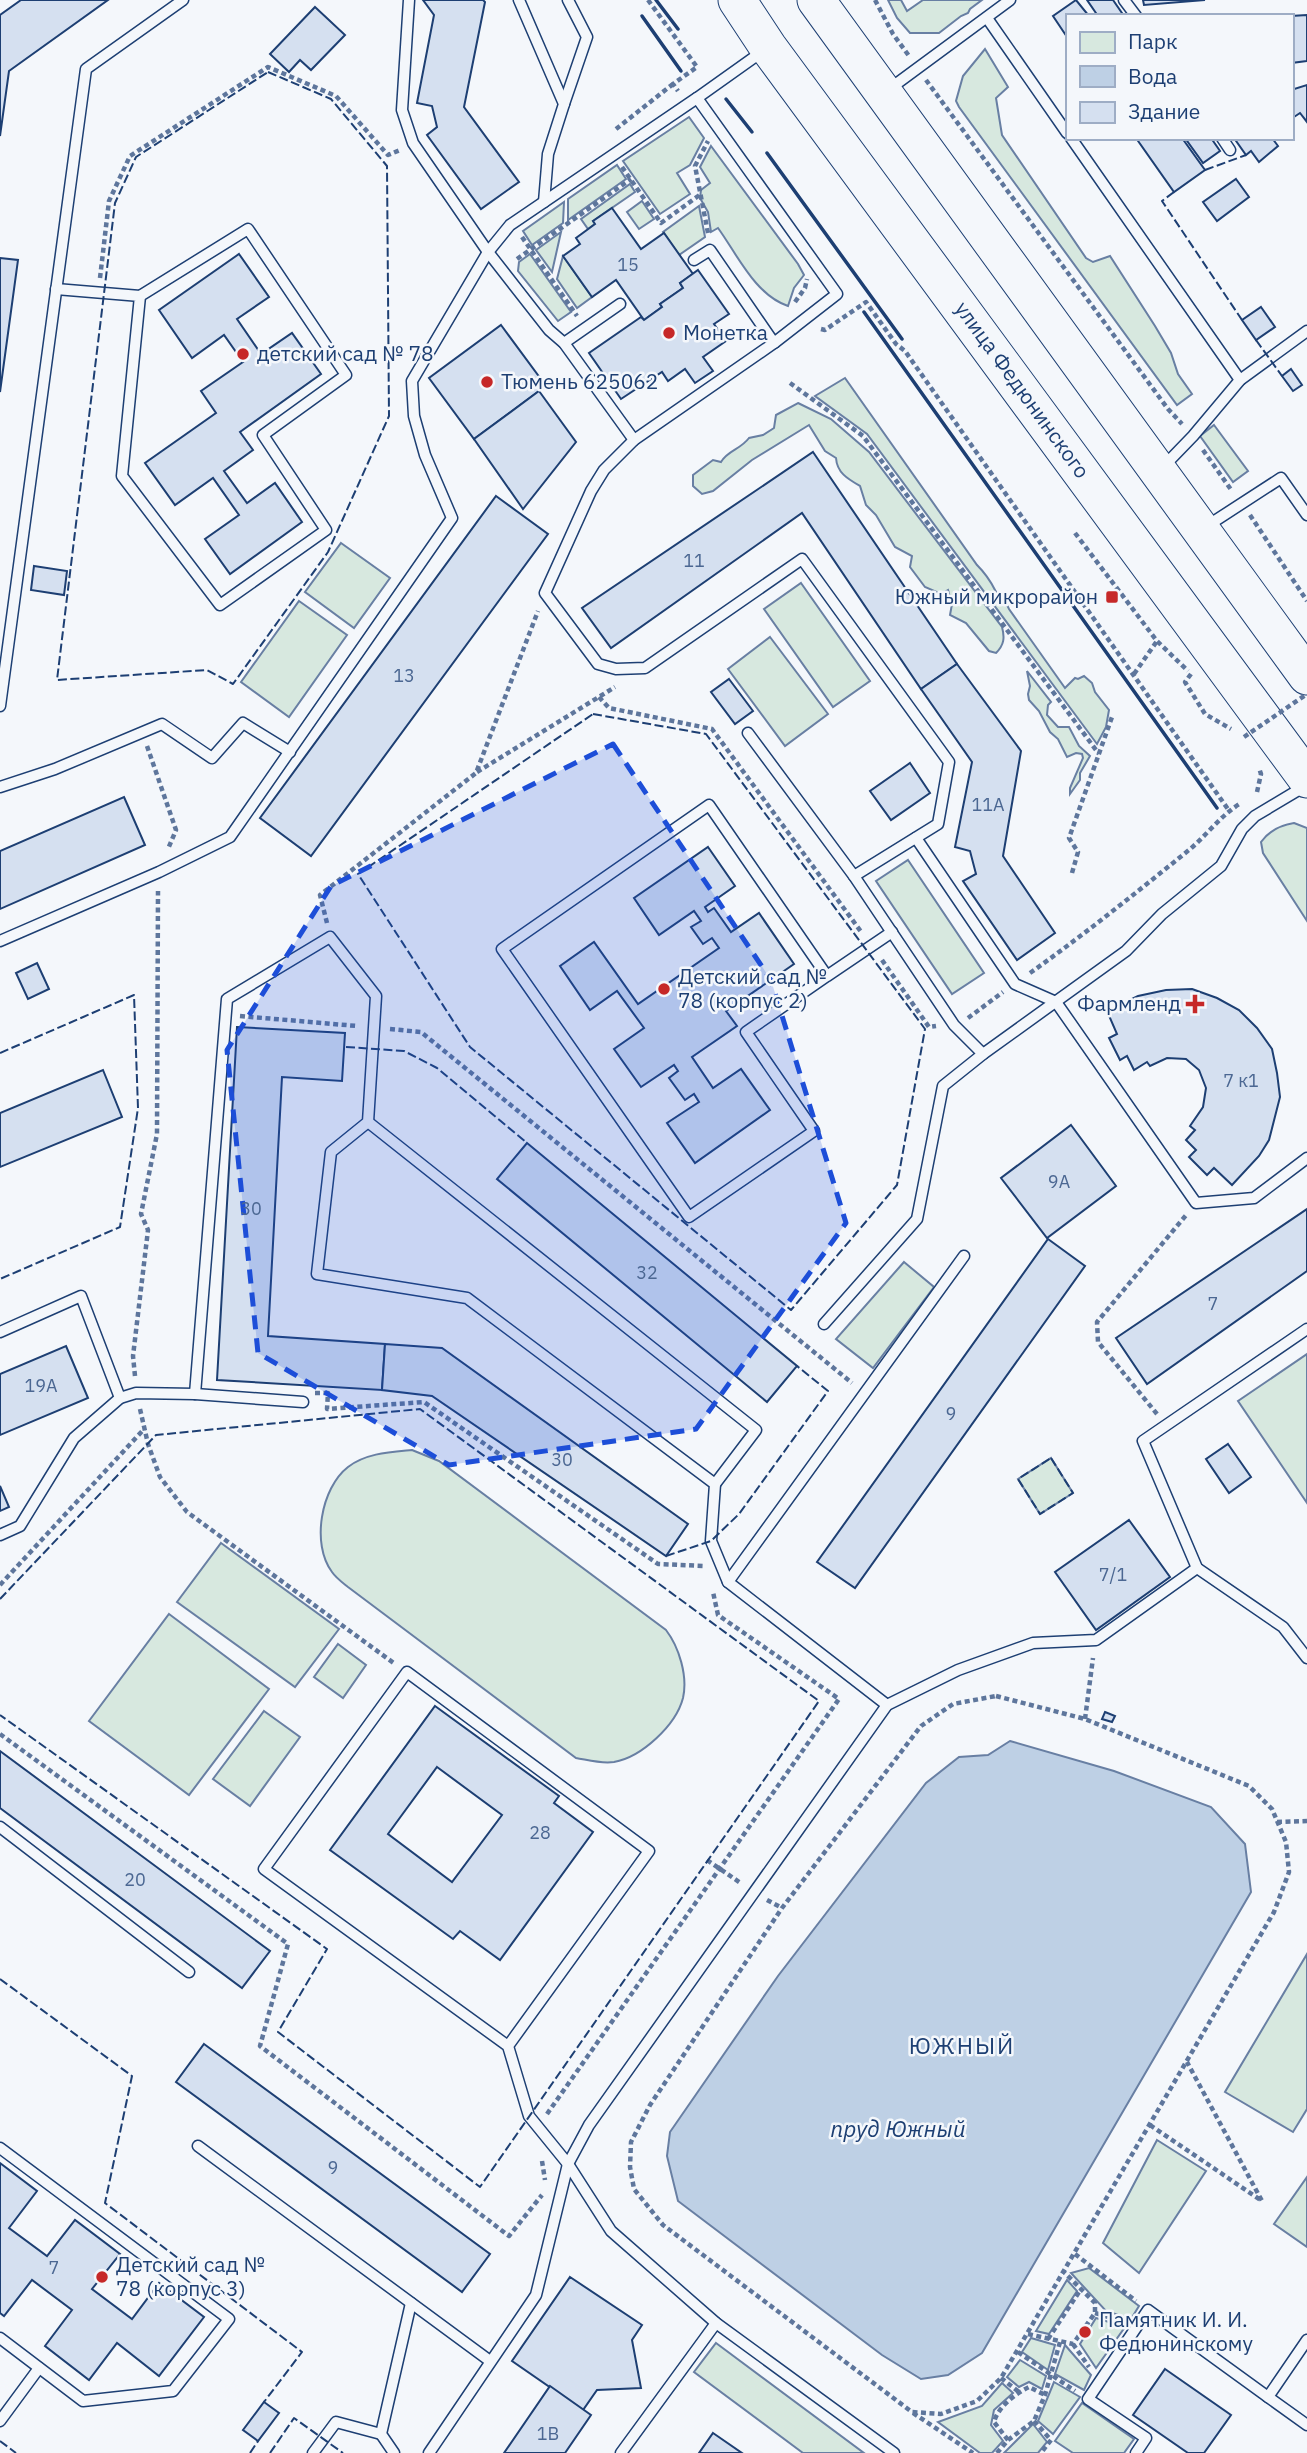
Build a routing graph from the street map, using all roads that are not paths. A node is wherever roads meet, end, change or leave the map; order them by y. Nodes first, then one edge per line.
1 (183, 0) edge
2 (409, 0) edge
3 (519, 0) edge
4 (568, 0) edge
5 (737, 0) edge
6 (816, 0) edge
7 (1010, 0) edge
8 (987, 18) junction
9 (768, 47) junction
10 (883, 93) junction
11 (697, 98) junction
12 (564, 104) junction
13 (1066, 132) edge
14 (1072, 140) edge
15 (1223, 140) edge
16 (1230, 150) dead end
17 (544, 202) junction
18 (488, 252) junction
19 (694, 260) dead end
20 (56, 289) junction
21 (139, 296) junction
22 (620, 304) dead end
23 (1307, 331) edge
24 (564, 343) junction
25 (774, 343) junction
26 (1240, 380) junction
27 (634, 440) junction
28 (1158, 471) junction
29 (1307, 515) edge
30 (1202, 529) junction
31 (1305, 671) edge
32 (0, 706) edge
33 (748, 733) dead end
34 (290, 752) junction
35 (1307, 782) edge
36 (0, 787) edge
37 (916, 838) junction
38 (854, 876) junction
39 (892, 932) junction
40 (0, 942) edge
41 (827, 976) junction
42 (1056, 1002) junction
43 (983, 1054) junction
44 (368, 1122) junction
45 (1307, 1158) edge
46 (964, 1256) dead end
47 (824, 1324) dead end
48 (1307, 1329) edge
49 (0, 1332) edge
50 (195, 1394) junction
51 (120, 1398) junction
52 (303, 1402) dead end
53 (715, 1484) junction
54 (0, 1535) edge
55 (1197, 1568) junction
56 (728, 1582) junction
57 (1307, 1658) edge
58 (887, 1705) junction
59 (0, 1827) edge
60 (188, 1972) dead end
61 (508, 2046) junction
62 (198, 2146) dead end
63 (0, 2148) edge
64 (568, 2164) junction
65 (411, 2303) junction
66 (716, 2323) junction
67 (0, 2338) edge
68 (1307, 2340) edge
69 (489, 2361) junction
70 (39, 2368) junction
71 (1268, 2397) junction
72 (0, 2421) edge
73 (1307, 2425) edge
74 (381, 2434) junction
75 (313, 2453) edge
76 (394, 2453) edge
77 (429, 2453) edge
78 (621, 2453) edge
79 (894, 2453) edge
80 (1136, 2453) edge

1 - 20 lane
2 - 18 lane
3 - 12 lane
4 - 12 lane
5 - 9 highway, улица Федюнинского
6 - 10 highway
7 - 8 lane
8 - 10 lane
8 - 13 lane
9 - 11 lane
9 - 35 highway, улица Федюнинского
10 - 28 highway
11 - 17 lane
11 - 25 lane
12 - 17 lane
14 - 26 lane
15 - 16 lane
17 - 18 lane
18 - 24 lane
18 - 34 lane
19 - 25 lane
20 - 21 lane
20 - 32 lane
21 - 21 lane
22 - 24 lane
23 - 26 lane
24 - 27 lane
25 - 27 lane
26 - 28 lane
27 - 37 lane
28 - 30 highway
29 - 30 lane
30 - 31 highway
33 - 38 lane
34 - 36 lane
34 - 40 lane
35 - 42 lane
37 - 38 lane
37 - 42 lane
38 - 39 lane
39 - 41 lane
39 - 43 lane
41 - 41 lane
42 - 43 lane
42 - 45 lane
43 - 47 lane
44 - 50 lane
44 - 53 lane
44 - 53 lane
46 - 56 lane
48 - 55 lane
49 - 51 lane
50 - 51 lane
50 - 52 lane
51 - 54 lane
53 - 56 lane
55 - 57 lane
55 - 58 lane
56 - 58 lane
58 - 64 lane
59 - 60 lane
61 - 61 lane
61 - 64 lane
62 - 65 lane
63 - 70 lane
64 - 66 lane
64 - 69 lane
65 - 69 lane
65 - 74 lane
66 - 78 lane
66 - 79 lane
67 - 70 lane
68 - 71 lane
69 - 77 lane
70 - 72 lane
71 - 73 lane
71 - 80 lane
74 - 75 lane
74 - 76 lane

